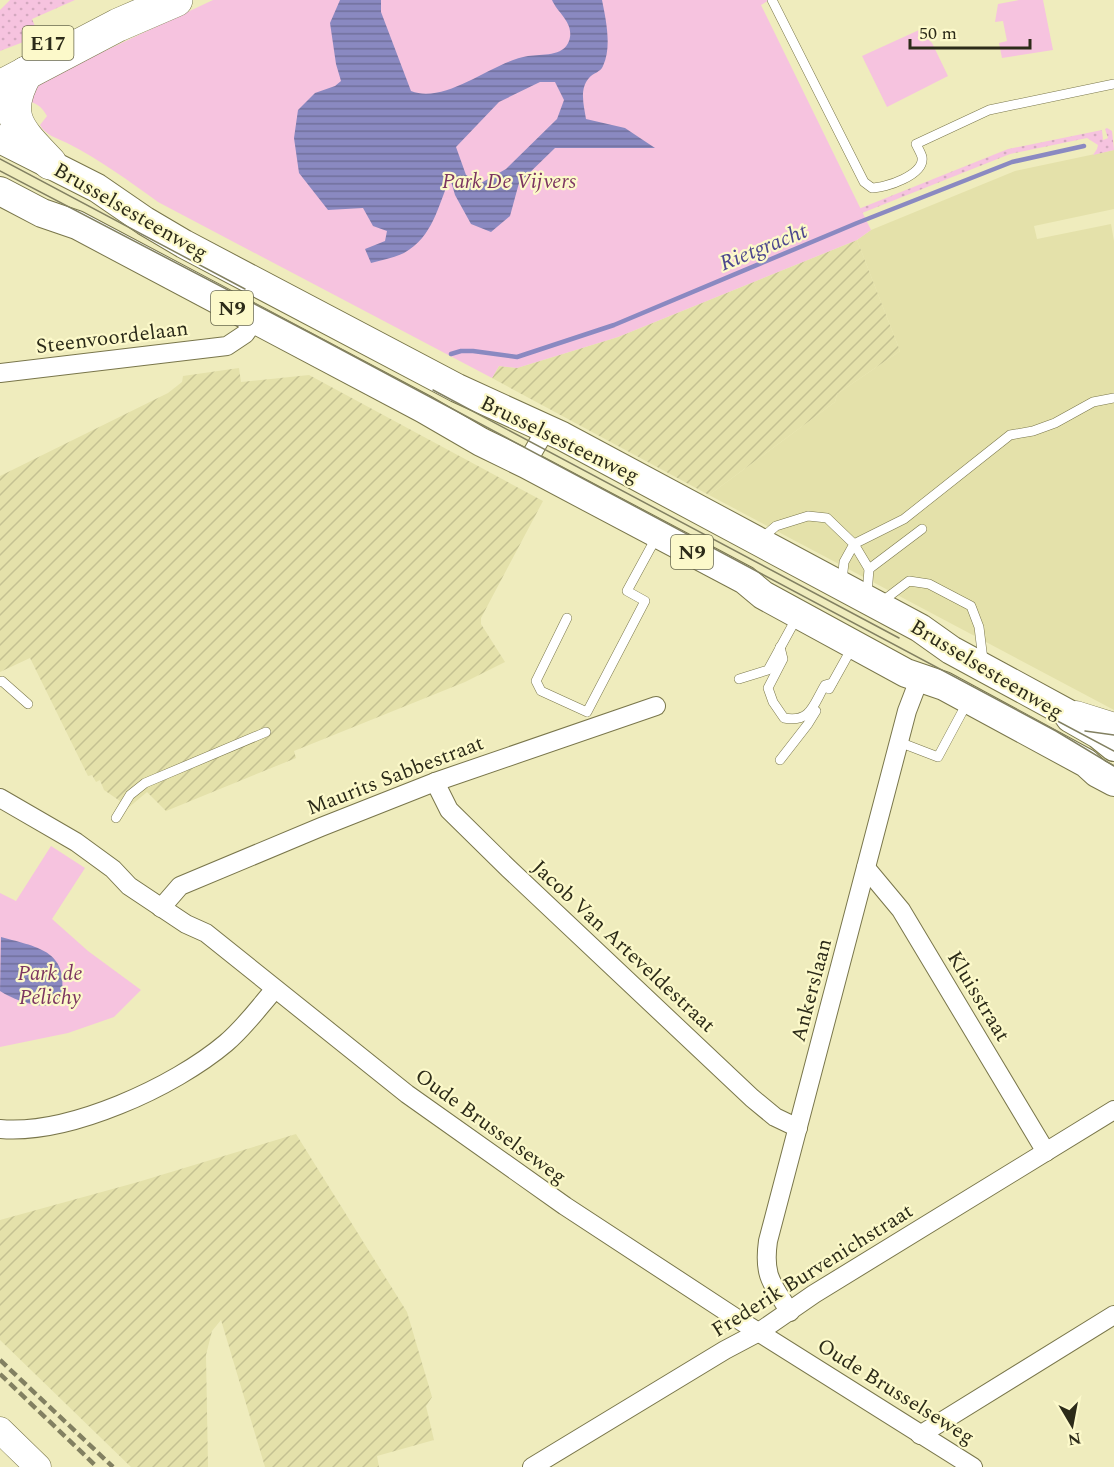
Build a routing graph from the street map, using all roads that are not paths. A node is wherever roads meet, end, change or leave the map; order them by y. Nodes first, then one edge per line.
1 (153, 0) edge
2 (176, 0) edge
3 (772, 0) edge
4 (9, 75) edge
5 (1114, 84) edge
6 (0, 139) edge
7 (50, 164) junction
8 (0, 190) edge
9 (255, 320) junction
10 (0, 373) edge
11 (1114, 398) edge
12 (546, 429) junction
13 (526, 464) junction
14 (922, 529) dead end
15 (658, 534) junction
16 (758, 542) junction
17 (854, 544) junction
18 (869, 569) junction
19 (842, 586) junction
20 (872, 602) junction
21 (798, 614) junction
22 (567, 618) dead end
23 (854, 644) junction
24 (780, 647) junction
25 (984, 669) junction
26 (920, 677) junction
27 (739, 679) dead end
28 (0, 682) edge
29 (832, 683) junction
30 (969, 699) junction
31 (28, 704) dead end
32 (656, 706) dead end
33 (266, 732) dead end
34 (1113, 740) edge
35 (899, 742) junction
36 (780, 760) dead end
37 (1086, 763) junction
38 (435, 782) junction
39 (1114, 782) edge
40 (0, 798) edge
41 (116, 818) dead end
42 (866, 868) junction
43 (161, 908) junction
44 (275, 988) junction
45 (1114, 1110) edge
46 (798, 1128) junction
47 (3, 1134) edge
48 (1046, 1152) junction
49 (790, 1312) junction
50 (1114, 1315) edge
51 (759, 1332) junction
52 (0, 1430) edge
53 (920, 1435) junction
54 (38, 1467) edge
55 (532, 1467) edge
56 (974, 1467) edge

1 - 4 highway, E17
2 - 4 highway
3 - 5 lane
4 - 7 highway, N9
6 - 7 main road, Brusselsesteenweg / N9
7 - 12 main road, Brusselsesteenweg / N9
8 - 9 main road, Brusselsesteenweg / N9
9 - 10 street, Steenvoordelaan
9 - 13 main road, Brusselsesteenweg / N9
11 - 17 lane
12 - 13 street
12 - 16 main road, Brusselsesteenweg / N9
13 - 15 main road, Brusselsesteenweg / N9
14 - 18 lane
15 - 21 main road, Brusselsesteenweg / N9
15 - 22 lane
16 - 17 lane
16 - 19 main road, Brusselsesteenweg / N9
17 - 18 lane
17 - 19 lane
18 - 20 lane
19 - 20 main road, Brusselsesteenweg / N9
20 - 25 main road, Brusselsesteenweg / N9
20 - 25 lane
21 - 23 main road, Brusselsesteenweg / N9
21 - 24 lane
23 - 26 main road, Brusselsesteenweg / N9
23 - 29 lane
24 - 27 lane
24 - 29 lane
25 - 34 main road, Brusselsesteenweg / N9
26 - 30 main road, Brusselsesteenweg / N9
26 - 35 street, Ankerslaan
28 - 31 lane
29 - 36 lane
30 - 35 lane
30 - 37 main road, Brusselsesteenweg / N9
32 - 38 street, Maurits Sabbestraat
33 - 41 lane
34 - 37 street
35 - 42 street, Ankerslaan
37 - 39 main road, Brusselsesteenweg / N9
38 - 43 street, Maurits Sabbestraat
38 - 46 street, Jacob Van Arteveldestraat
40 - 43 street, Oude Brusselseweg
42 - 46 street, Ankerslaan
42 - 48 street, Kluisstraat
43 - 44 street, Oude Brusselseweg
44 - 47 street
44 - 51 street, Oude Brusselseweg
45 - 48 street, Frederik Burvenichstraat
46 - 49 street, Ankerslaan
48 - 49 street, Frederik Burvenichstraat
49 - 51 street, Frederik Burvenichstraat
50 - 53 street
51 - 53 street, Oude Brusselseweg
51 - 55 street, Frederik Burvenichstraat
52 - 54 street
53 - 56 street, Oude Brusselseweg

